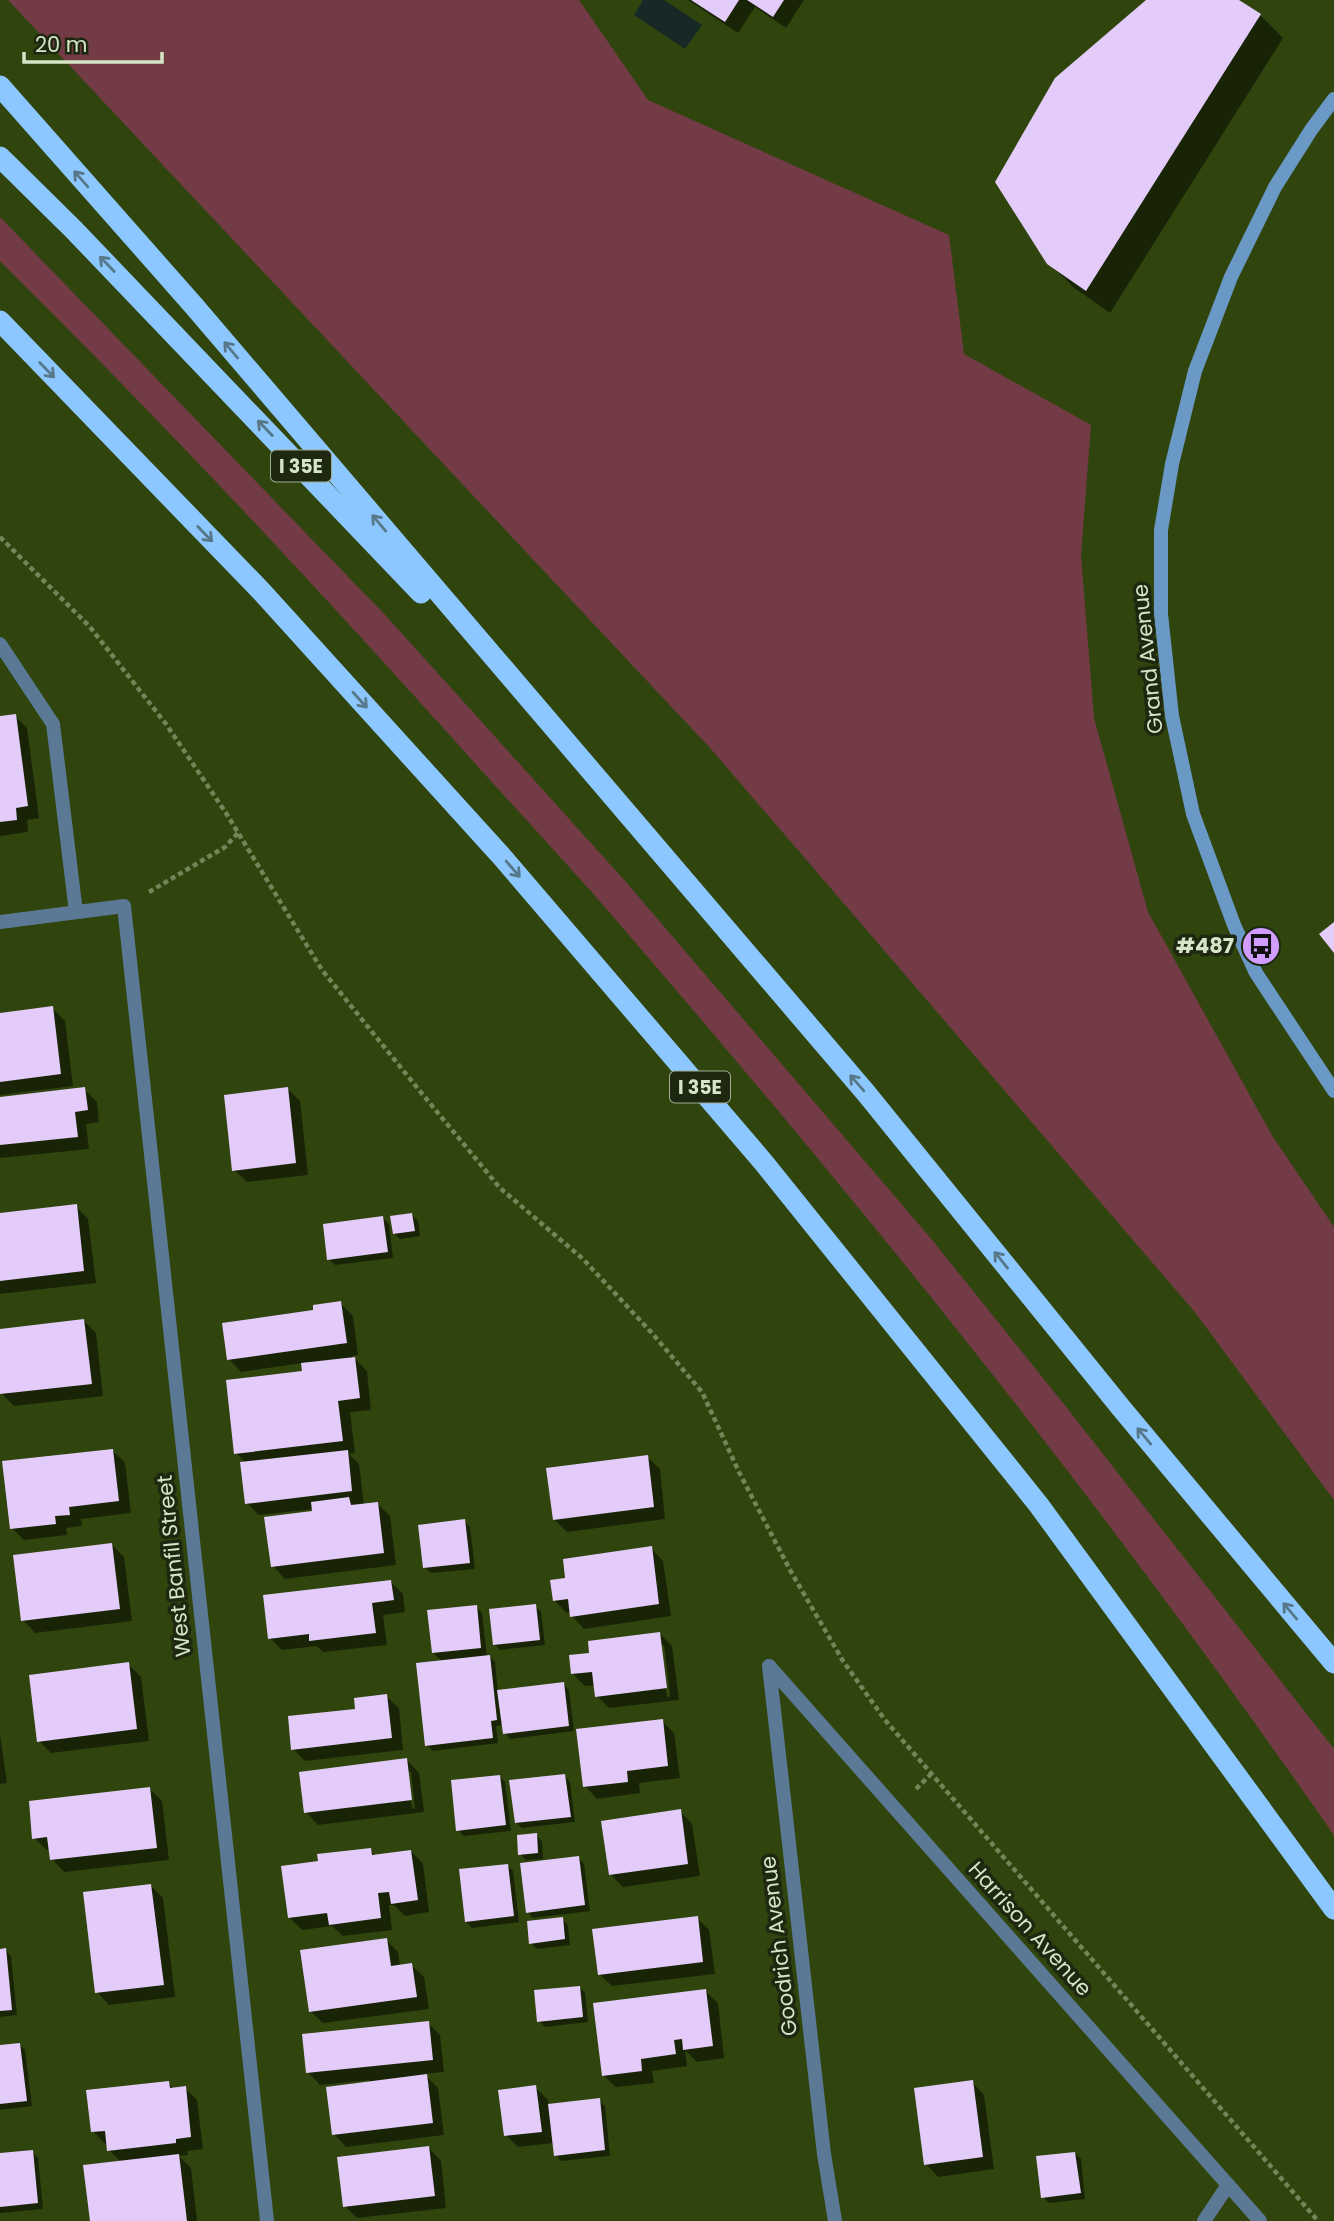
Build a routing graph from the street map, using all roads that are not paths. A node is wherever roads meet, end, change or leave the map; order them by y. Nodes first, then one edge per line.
1 (0, 86) edge
2 (1334, 99) edge
3 (0, 157) edge
4 (0, 321) edge
5 (3, 651) edge
6 (598, 780) junction
7 (76, 912) junction
8 (0, 922) edge
9 (1334, 1090) edge
10 (1334, 1663) edge
11 (769, 1665) joint
12 (1334, 1909) edge
13 (1228, 2185) junction
14 (267, 2221) edge
15 (835, 2221) edge
16 (1204, 2221) edge
17 (1259, 2221) edge

6 -> 1 highway
2 - 9 main road, Grand Avenue
6 -> 3 highway, I 35E
4 -> 12 highway, I 35E
5 - 7 street
10 -> 6 highway, I 35E
7 - 8 street
7 - 14 street, West Banfil Street
11 - 13 street, Harrison Avenue
11 - 15 street, Goodrich Avenue
13 - 16 street
13 - 17 street, Harrison Avenue

